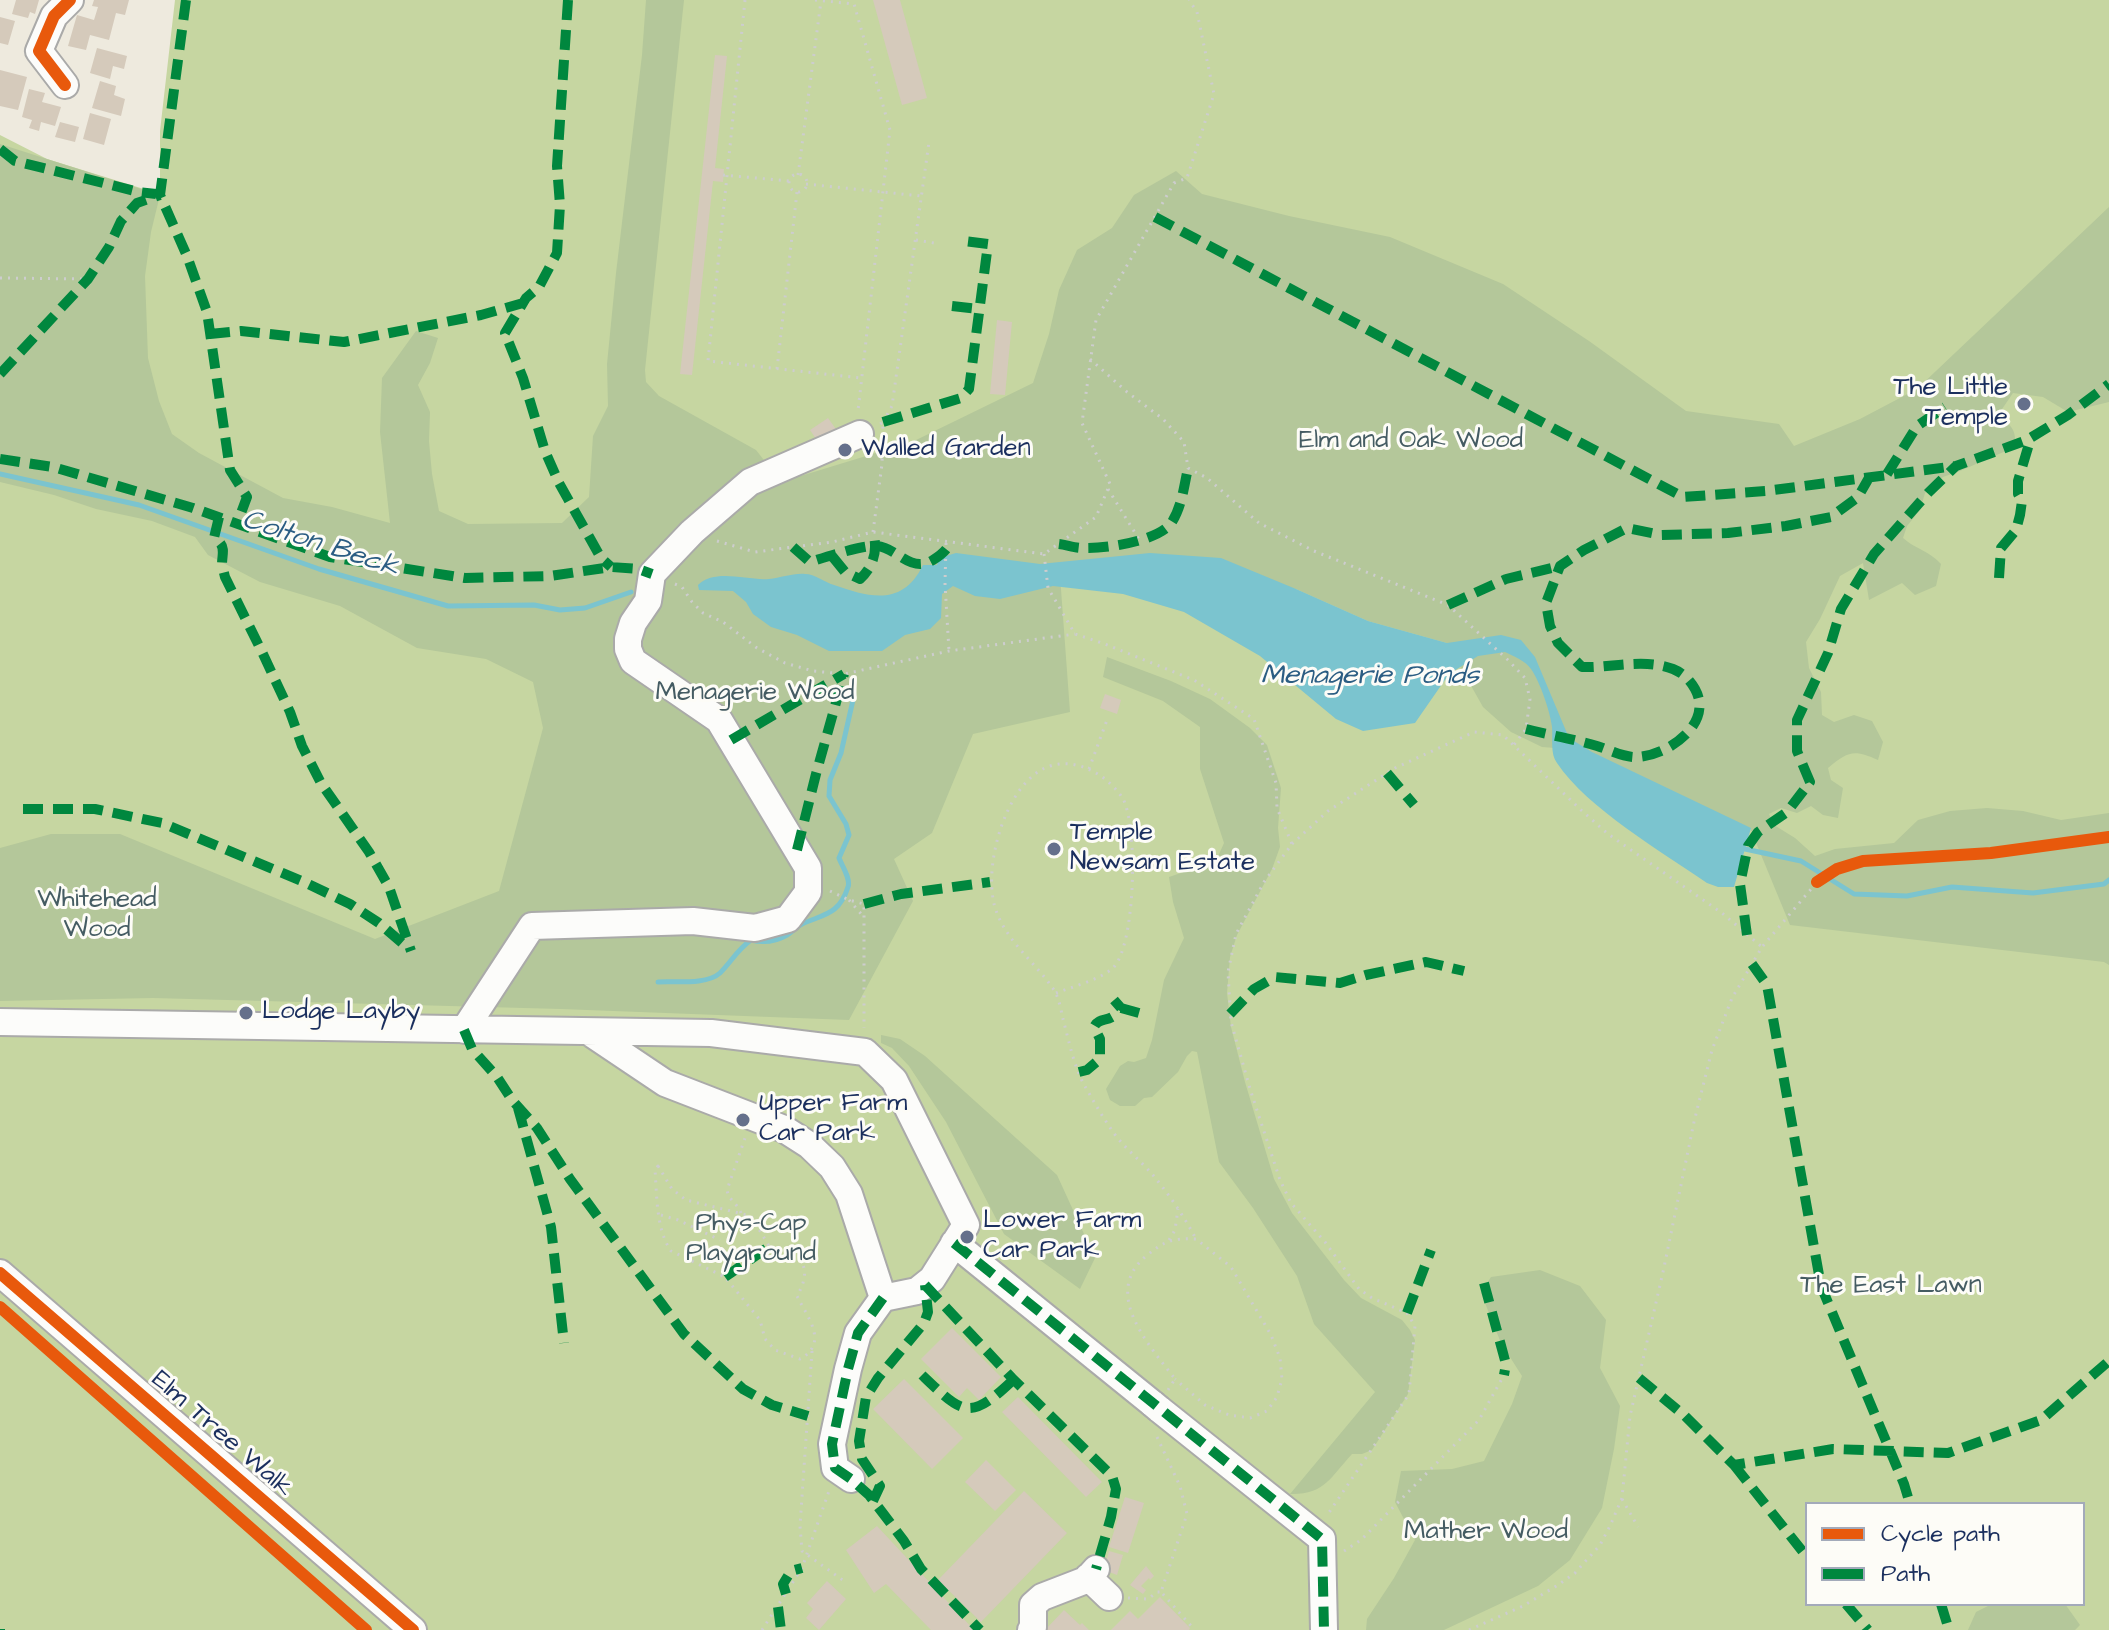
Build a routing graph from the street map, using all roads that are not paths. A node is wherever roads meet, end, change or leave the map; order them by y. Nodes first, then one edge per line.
1 (70, 0) edge
2 (65, 85) dead end
3 (876, 434) road end
4 (0, 1022) edge
5 (464, 1030) junction
6 (589, 1032) junction
7 (954, 1243) junction
8 (0, 1273) edge
9 (883, 1298) junction
10 (843, 1474) road end
11 (1109, 1597) road end
12 (413, 1630) edge
13 (1031, 1630) edge
14 (1324, 1630) edge

1 - 2 street
3 - 5 street
4 - 5 street
5 - 6 street
6 - 7 street
6 - 9 street
7 - 9 street
7 - 14 street
8 - 12 street, Elm Tree Walk
9 - 10 street
11 - 13 street

